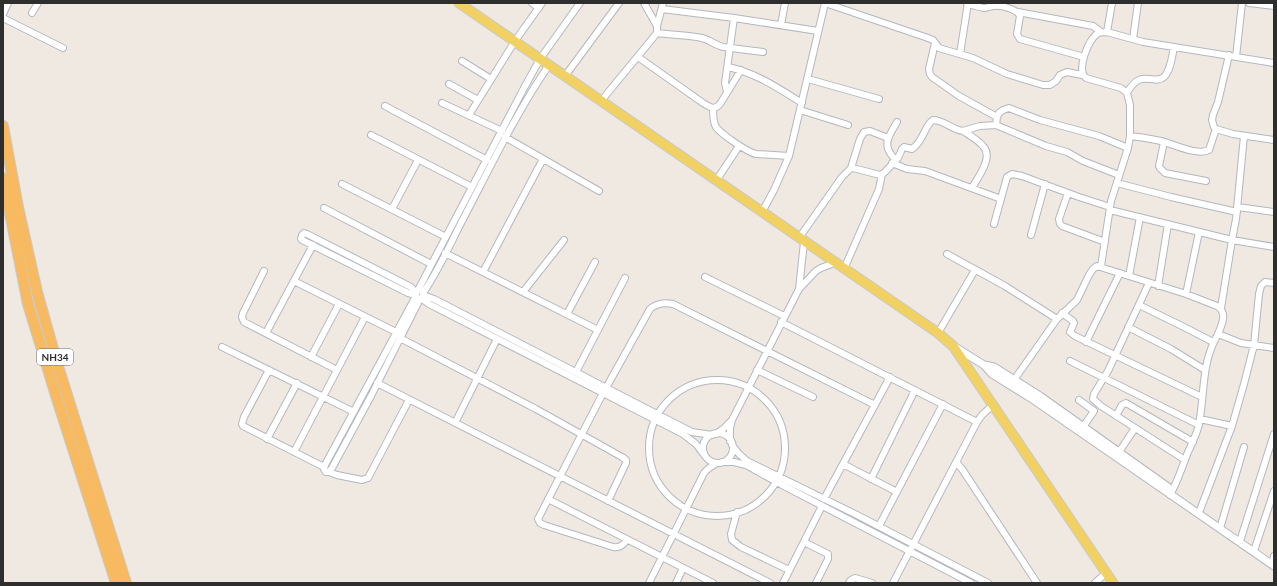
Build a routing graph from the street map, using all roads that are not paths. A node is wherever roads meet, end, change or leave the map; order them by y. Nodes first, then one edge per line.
1 (8, 3) edge
2 (38, 3) edge
3 (459, 3) edge
4 (532, 3) edge
5 (580, 3) edge
6 (619, 3) edge
7 (644, 3) edge
8 (785, 3) edge
9 (825, 3) edge
10 (1112, 3) edge
11 (1138, 3) edge
12 (1242, 3) edge
13 (1248, 3) edge
14 (968, 4) edge
15 (540, 5) edge
16 (663, 6) edge
17 (1274, 6) edge
18 (1018, 12) junction
19 (32, 13) dead end
20 (3, 14) edge
21 (3, 18) edge
22 (734, 18) junction
23 (781, 25) junction
24 (657, 26) junction
25 (818, 31) junction
26 (1104, 32) junction
27 (657, 33) junction
28 (1133, 39) junction
29 (515, 41) junction
30 (935, 43) junction
31 (1174, 47) junction
32 (64, 48) dead end
33 (730, 48) junction
34 (763, 52) dead end
35 (960, 54) junction
36 (1229, 56) junction
37 (638, 57) junction
38 (1236, 57) junction
39 (1084, 58) junction
40 (540, 59) junction
41 (462, 61) dead end
42 (1274, 63) edge
43 (549, 65) junction
44 (728, 67) junction
45 (742, 70) junction
46 (1082, 75) junction
47 (565, 76) junction
48 (491, 78) junction
49 (808, 79) junction
50 (449, 84) dead end
51 (728, 92) junction
52 (1127, 93) junction
53 (879, 99) dead end
54 (478, 100) junction
55 (601, 101) junction
56 (442, 103) dead end
57 (802, 103) junction
58 (385, 106) dead end
59 (713, 108) junction
60 (800, 110) junction
61 (469, 116) junction
62 (997, 117) junction
63 (897, 122) dead end
64 (848, 125) dead end
65 (996, 125) junction
66 (3, 126) edge
67 (1216, 129) junction
68 (963, 130) junction
69 (502, 131) junction
70 (370, 135) dead end
71 (1130, 136) junction
72 (1244, 136) junction
73 (505, 137) junction
74 (888, 138) junction
75 (1274, 140) edge
76 (1164, 142) junction
77 (740, 146) junction
78 (1128, 148) junction
79 (789, 156) junction
80 (543, 159) junction
81 (418, 160) junction
82 (487, 160) junction
83 (894, 162) junction
84 (852, 168) junction
85 (882, 174) junction
86 (1119, 175) junction
87 (3, 178) edge
88 (716, 181) junction
89 (1206, 181) dead end
90 (1117, 183) junction
91 (342, 184) dead end
92 (1045, 184) junction
93 (472, 187) junction
94 (972, 188) junction
95 (599, 191) dead end
96 (1068, 193) junction
97 (1001, 198) junction
98 (324, 208) dead end
99 (1110, 208) junction
100 (392, 209) junction
101 (1237, 209) junction
102 (762, 212) junction
103 (1274, 212) edge
104 (1140, 217) junction
105 (994, 224) dead end
106 (1168, 224) junction
107 (1199, 232) junction
108 (1031, 234) dead end
109 (446, 238) junction
110 (564, 240) dead end
111 (801, 240) junction
112 (1232, 240) junction
113 (1105, 242) junction
114 (313, 245) junction
115 (1274, 247) edge
116 (445, 253) junction
117 (947, 254) dead end
118 (595, 262) dead end
119 (834, 263) junction
120 (431, 264) junction
121 (1101, 266) junction
122 (802, 268) junction
123 (844, 269) junction
124 (975, 270) junction
125 (264, 271) dead end
126 (483, 272) junction
127 (814, 273) junction
128 (1120, 273) junction
129 (1129, 276) junction
130 (705, 277) dead end
131 (625, 278) dead end
132 (294, 281) junction
133 (1274, 282) edge
134 (1149, 283) junction
135 (1158, 286) junction
136 (799, 289) junction
137 (523, 292) junction
138 (1186, 294) junction
139 (419, 295) junction
140 (339, 304) junction
141 (1139, 305) junction
142 (1221, 308) junction
143 (1062, 313) junction
144 (567, 314) junction
145 (365, 317) junction
146 (783, 319) junction
147 (1057, 319) junction
148 (1128, 327) junction
149 (598, 330) junction
150 (396, 332) junction
151 (266, 333) junction
152 (938, 333) junction
153 (1218, 334) junction
154 (400, 338) junction
155 (497, 339) junction
156 (1086, 342) junction
157 (1214, 342) junction
158 (1254, 345) junction
159 (953, 346) junction
160 (222, 347) dead end
161 (1274, 348) edge
162 (766, 351) junction
163 (311, 356) junction
164 (1114, 356) junction
165 (1070, 361) dead end
166 (984, 365) junction
167 (269, 370) junction
168 (337, 370) junction
169 (757, 370) junction
170 (1205, 370) junction
171 (576, 372) junction
172 (890, 377) junction
173 (477, 378) junction
174 (1103, 378) junction
175 (1014, 380) junction
176 (297, 383) junction
177 (377, 383) junction
178 (748, 388) junction
179 (915, 390) junction
180 (605, 391) junction
181 (324, 397) junction
182 (813, 397) dead end
183 (1202, 397) junction
184 (409, 400) junction
185 (1079, 400) dead end
186 (943, 404) junction
187 (875, 405) junction
188 (993, 405) junction
189 (354, 412) junction
190 (1116, 416) junction
191 (657, 418) junction
192 (732, 420) junction
193 (977, 422) junction
194 (1199, 422) junction
195 (454, 423) junction
196 (1232, 426) junction
197 (1083, 427) junction
198 (1135, 428) junction
199 (714, 434) junction
200 (1274, 434) edge
201 (581, 435) junction
202 (267, 439) junction
203 (1193, 442) junction
204 (731, 443) junction
205 (1244, 446) dead end
206 (294, 452) junction
207 (1118, 452) junction
208 (706, 458) junction
209 (1185, 460) junction
210 (956, 462) junction
211 (720, 463) junction
212 (843, 464) junction
213 (327, 470) junction
214 (704, 473) junction
215 (560, 476) junction
216 (778, 479) junction
217 (871, 479) junction
218 (1274, 491) edge
219 (897, 492) junction
220 (1172, 493) junction
221 (99, 496) junction
222 (548, 499) junction
223 (824, 499) junction
224 (608, 500) junction
225 (822, 506) junction
226 (686, 509) junction
227 (1200, 510) junction
228 (737, 512) junction
229 (1221, 525) junction
230 (879, 526) junction
231 (674, 534) junction
232 (1240, 538) junction
233 (627, 540) junction
234 (804, 542) junction
235 (913, 544) junction
236 (1255, 548) junction
237 (910, 551) junction
238 (662, 557) junction
239 (1274, 561) edge
240 (683, 568) junction
241 (789, 570) junction
242 (1106, 573) junction
243 (113, 582) edge
244 (126, 583) edge
245 (133, 583) edge
246 (650, 583) edge
247 (676, 583) edge
248 (713, 583) edge
249 (770, 583) edge
250 (782, 583) edge
251 (816, 583) edge
252 (849, 583) edge
253 (872, 583) edge
254 (894, 583) edge
255 (971, 583) edge
256 (988, 583) edge
257 (1037, 583) edge
258 (1095, 583) edge
259 (1113, 583) edge

1 - 20 street
2 - 19 street
3 - 29 main road
4 - 15 street
5 - 40 street
6 - 47 street
7 - 24 street
8 - 23 street
9 - 25 street
9 - 30 street
10 - 26 street
11 - 28 street
12 - 38 street
13 - 17 street
14 - 18 street
14 - 35 street
15 - 29 street
16 - 22 street
16 - 24 street
18 - 26 street
18 - 39 street
21 - 32 street
22 - 23 street
22 - 33 street
23 - 25 street
24 - 27 street
25 - 49 street
26 - 28 street
26 - 39 street
27 - 33 street
27 - 37 street
28 - 31 street
29 - 40 main road
29 - 48 street
30 - 35 street
30 - 62 street
31 - 36 street
31 - 52 street
33 - 34 street
33 - 44 street
35 - 46 street
36 - 38 street
36 - 67 street
37 - 55 street
37 - 59 street
38 - 42 street
39 - 46 street
40 - 43 main road
40 - 69 street
41 - 48 street
43 - 47 main road
43 - 73 street
44 - 45 street
44 - 51 street
45 - 51 street
45 - 57 street
46 - 52 street
47 - 55 main road
48 - 54 street
49 - 53 street
49 - 57 street
50 - 54 street
51 - 59 street
52 - 71 street
54 - 61 street
55 - 88 main road
56 - 61 street
57 - 60 street
58 - 82 street
59 - 77 street
60 - 64 street
60 - 79 street
61 - 69 street
62 - 65 street
62 - 78 street
63 - 74 street
65 - 68 street
65 - 86 street
66 - 221 highway, NH34
67 - 72 street
67 - 76 street
68 - 83 street
68 - 94 street
69 - 82 street
70 - 81 street
71 - 76 street
71 - 78 street
72 - 75 street
72 - 101 street
73 - 80 street
73 - 116 street
74 - 83 street
74 - 84 street
76 - 89 street
77 - 79 street
77 - 88 street
78 - 86 street
79 - 102 street
80 - 95 street
80 - 126 street
81 - 93 street
81 - 100 street
82 - 93 street
83 - 85 street
83 - 94 street
84 - 85 street
84 - 111 street
85 - 123 street
86 - 90 street
87 - 243 highway, NH34
88 - 102 main road
90 - 99 street
90 - 101 street
91 - 100 street
92 - 96 street
92 - 97 street
92 - 108 street
93 - 109 street
94 - 97 street
96 - 99 street
96 - 113 street
97 - 105 street
98 - 120 street
99 - 104 street
99 - 113 street
100 - 109 street
101 - 103 street
101 - 112 street
102 - 111 main road
104 - 106 street
104 - 129 street
106 - 107 street
106 - 135 street
107 - 112 street
107 - 138 street
109 - 120 street
110 - 137 street
111 - 119 main road
111 - 122 street
112 - 115 street
112 - 142 street
113 - 121 street
114 - 132 street
114 - 139 street
114 - 139 street
116 - 126 street
116 - 139 street
117 - 124 street
118 - 144 street
119 - 123 main road
119 - 127 street
120 - 139 street
121 - 128 street
121 - 143 street
122 - 127 street
122 - 136 street
123 - 152 main road
124 - 147 street
124 - 152 street
125 - 151 street
126 - 137 street
127 - 136 street
128 - 129 street
128 - 156 street
129 - 134 street
130 - 146 street
131 - 149 street
132 - 140 street
132 - 151 street
133 - 158 street
134 - 135 street
134 - 141 street
135 - 138 street
136 - 146 street
137 - 144 street
138 - 142 street
139 - 150 street
139 - 154 street
139 - 155 street
139 - 171 street
140 - 145 street
140 - 163 street
141 - 148 street
141 - 157 street
142 - 153 street
143 - 147 street
143 - 156 street
144 - 149 street
145 - 150 street
145 - 168 street
146 - 162 street
146 - 172 street
147 - 175 street
148 - 164 street
148 - 170 street
149 - 171 street
150 - 189 street
151 - 163 street
152 - 159 main road
153 - 157 street
153 - 158 street
154 - 173 street
154 - 177 street
155 - 173 street
155 - 180 street
156 - 164 street
157 - 170 street
158 - 161 street
158 - 196 street
159 - 166 street
159 - 188 main road
160 - 167 street
162 - 169 street
162 - 180 street
162 - 187 street
163 - 168 street
164 - 174 street
164 - 183 street
165 - 174 street
166 - 175 street
166 - 220 street
167 - 176 street
167 - 202 street
168 - 181 street
169 - 178 street
169 - 182 street
170 - 183 street
171 - 180 street
172 - 179 street
172 - 187 street
173 - 195 street
173 - 201 street
174 - 190 street
174 - 194 street
175 - 197 street
176 - 181 street
176 - 202 street
177 - 184 street
177 - 213 street
178 - 191 street
178 - 192 street
178 - 216 street
179 - 186 street
179 - 217 street
180 - 191 street
180 - 201 street
181 - 189 street
181 - 206 street
183 - 194 street
184 - 195 street
184 - 213 street
185 - 197 street
186 - 193 street
186 - 219 street
187 - 212 street
188 - 193 street
188 - 242 main road
189 - 213 street
190 - 198 street
190 - 203 street
191 - 199 street
191 - 208 street
191 - 226 street
192 - 199 street
192 - 204 street
193 - 210 street
194 - 196 street
194 - 203 street
195 - 215 street
196 - 227 street
197 - 207 street
198 - 207 street
198 - 209 street
199 - 204 street
199 - 208 street
200 - 232 street
201 - 215 street
201 - 224 street
202 - 206 street
203 - 209 street
204 - 211 street
204 - 216 street
205 - 229 street
206 - 213 street
207 - 220 street
208 - 211 street
208 - 214 street
209 - 220 street
210 - 235 street
210 - 257 street
211 - 214 street
211 - 216 street
212 - 217 street
212 - 223 street
214 - 226 street
215 - 222 street
215 - 224 street
216 - 223 street
216 - 225 street
216 - 228 street
217 - 219 street
218 - 236 street
219 - 230 street
220 - 227 street
220 - 239 street
221 - 244 highway, NH34
221 - 245 highway
222 - 233 street
222 - 233 street
223 - 230 street
224 - 231 street
225 - 234 street
225 - 237 street
226 - 228 street
226 - 231 street
227 - 229 street
228 - 241 street
229 - 232 street
230 - 235 street
231 - 238 street
231 - 249 street
232 - 236 street
233 - 238 street
234 - 241 street
234 - 251 street
235 - 237 street
235 - 256 street
236 - 239 street
237 - 254 street
237 - 255 street
238 - 240 street
238 - 246 street
240 - 247 street
240 - 248 street
241 - 250 street
242 - 258 street
242 - 259 main road
252 - 253 street

